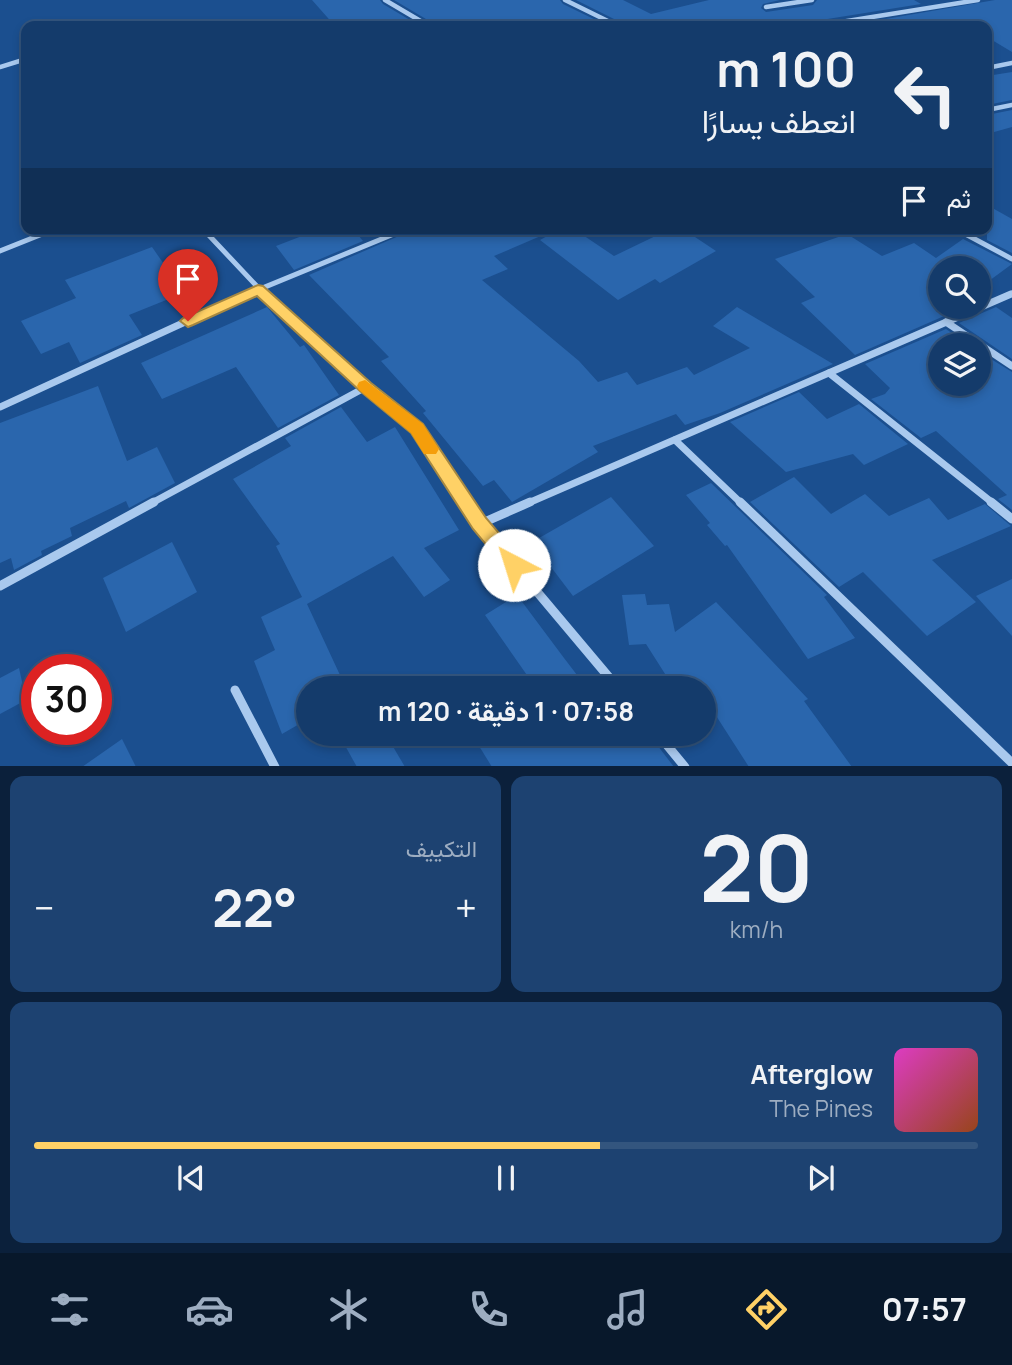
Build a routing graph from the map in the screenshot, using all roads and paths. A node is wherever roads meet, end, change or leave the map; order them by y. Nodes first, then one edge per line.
1 (385, 0) edge
2 (565, 0) edge
3 (812, 0) edge
4 (978, 0) edge
5 (766, 7) dead end
6 (421, 21) edge
7 (608, 21) edge
8 (847, 21) edge
9 (21, 61) edge
10 (1012, 63) edge
11 (0, 67) edge
12 (992, 67) edge
13 (1012, 105) edge
14 (992, 109) edge
15 (40, 235) edge
16 (208, 235) edge
17 (391, 235) edge
18 (967, 235) edge
19 (0, 251) edge
20 (1012, 259) edge
21 (258, 289) junction
22 (1012, 294) edge
23 (946, 322) junction
24 (1012, 366) edge
25 (829, 373) junction
26 (366, 387) junction
27 (0, 407) edge
28 (675, 440) junction
29 (1012, 519) edge
30 (480, 524) junction
31 (0, 586) edge
32 (608, 676) edge
33 (235, 691) dead end
34 (668, 746) edge
35 (1012, 764) edge
36 (275, 766) edge
37 (685, 766) edge

1 - 6 street
2 - 7 street
3 - 5 street
4 - 8 street
9 - 11 street
10 - 12 street
13 - 14 street
15 - 19 street
16 - 21 street
17 - 21 street
18 - 20 street
21 - 26 street
21 - 27 street
22 - 23 street
23 - 24 street
23 - 25 street
25 - 28 street
25 - 29 street
26 - 30 street
26 - 31 street
28 - 30 street
28 - 35 street
30 - 32 street
33 - 36 street
34 - 37 street

